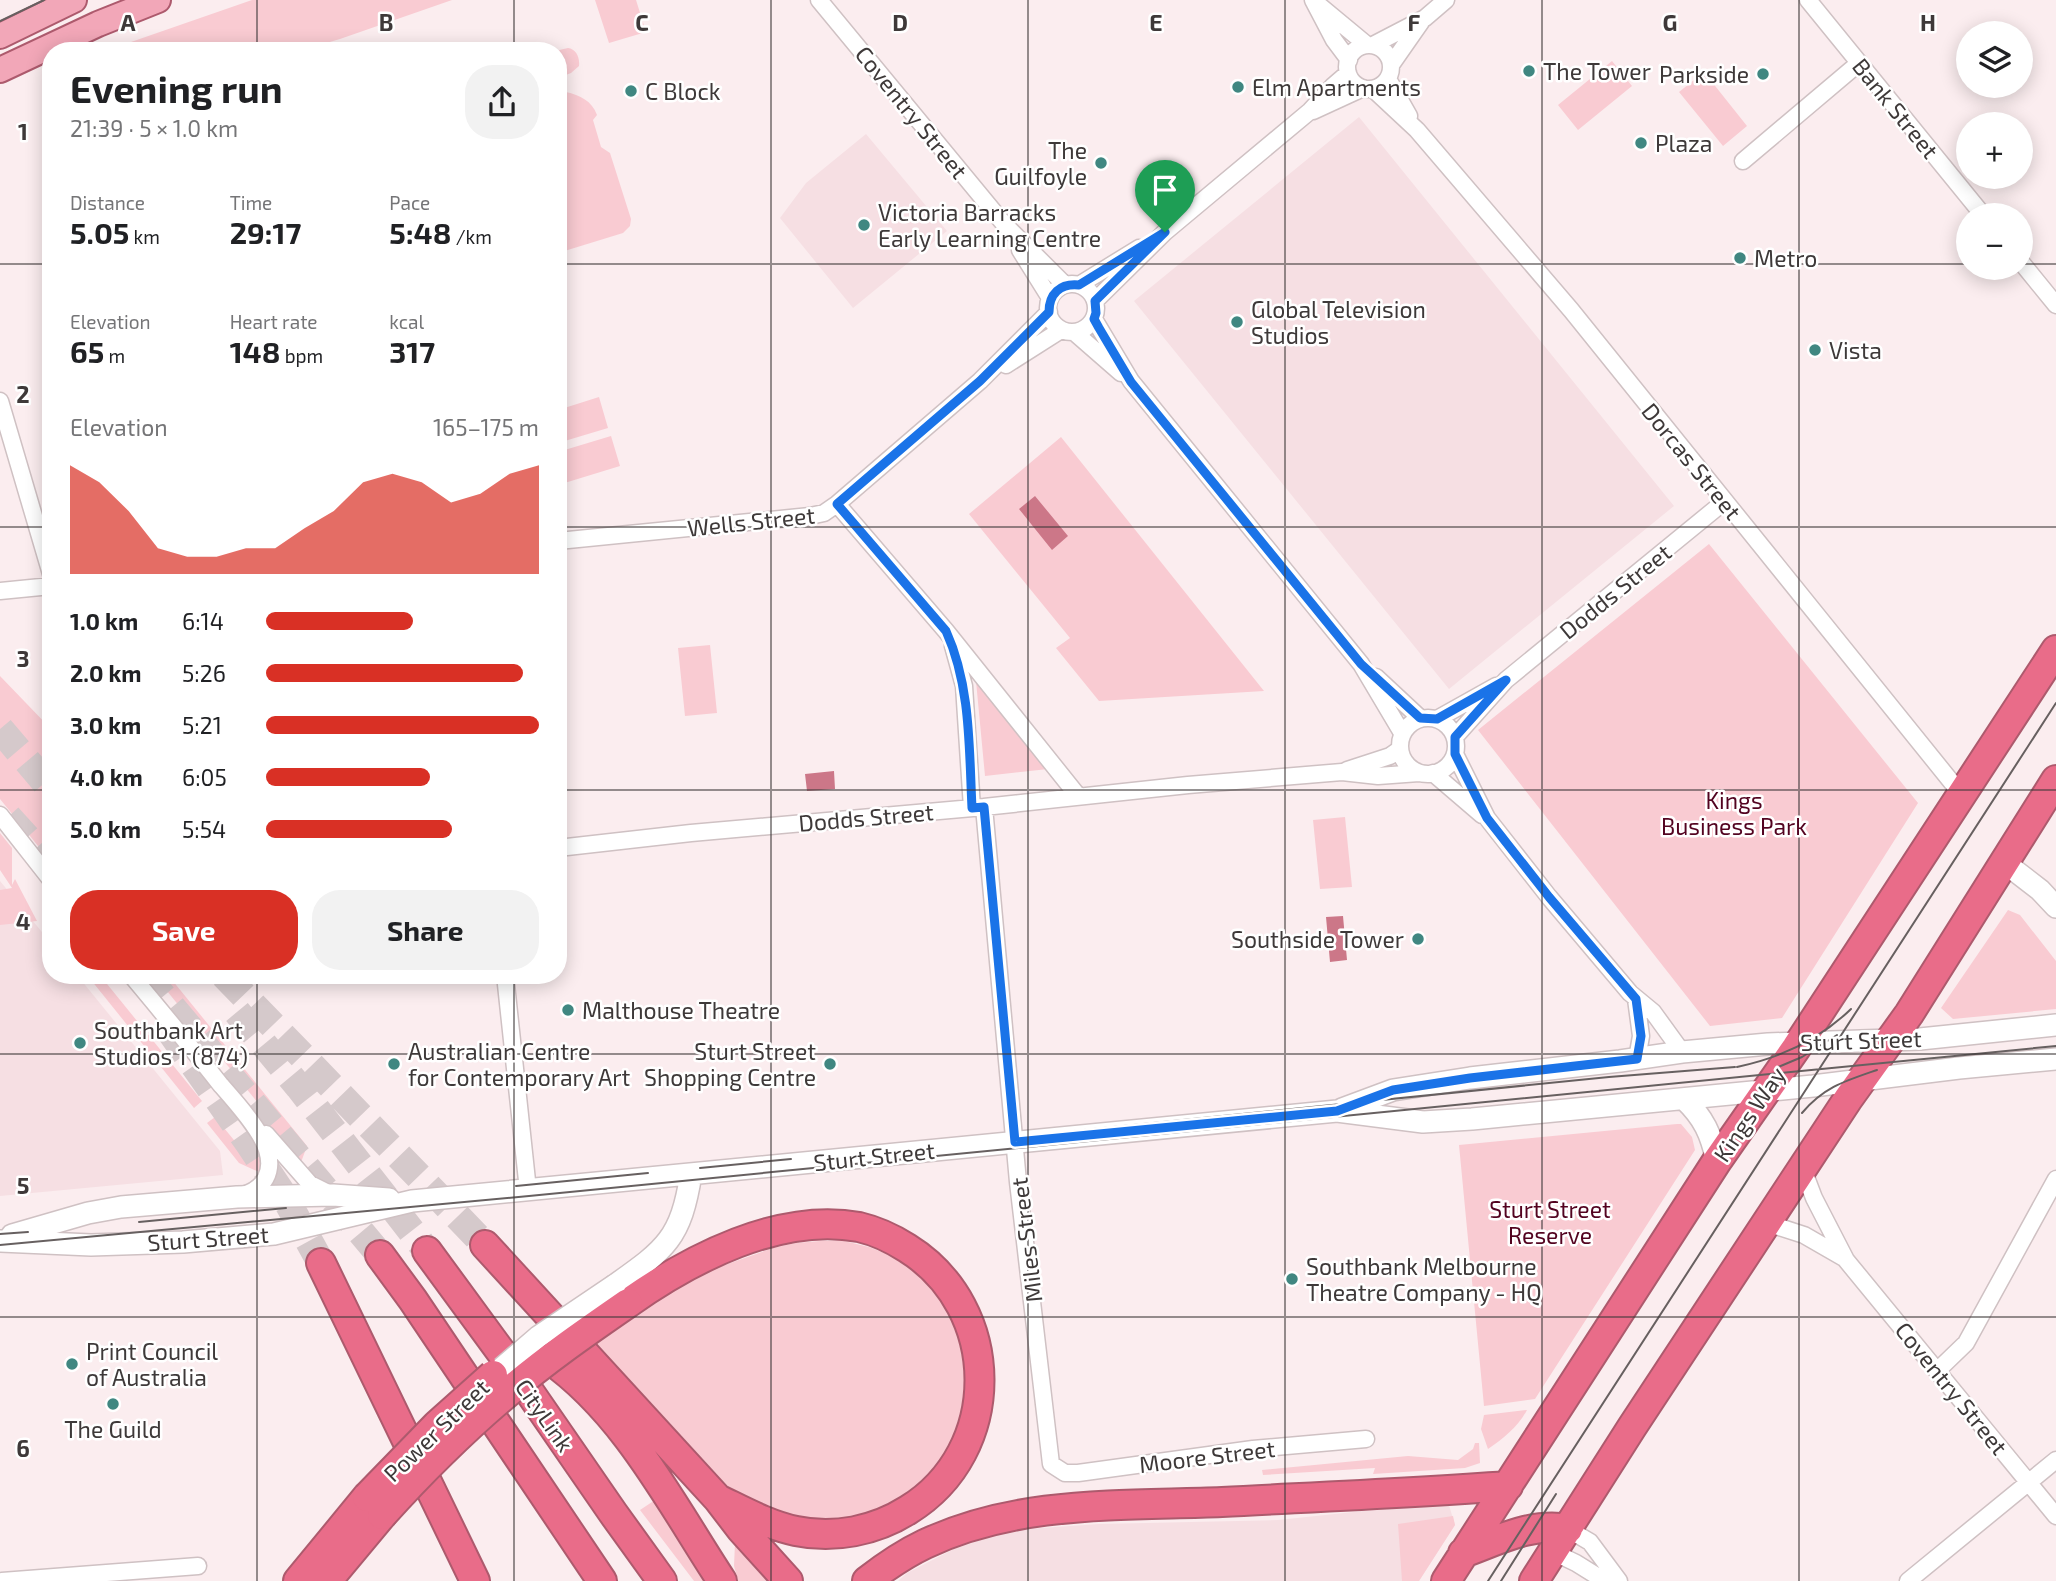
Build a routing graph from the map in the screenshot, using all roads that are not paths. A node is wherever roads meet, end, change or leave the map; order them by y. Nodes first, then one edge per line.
1 (74, 0) edge
2 (158, 0) edge
3 (819, 0) edge
4 (1446, 0) edge
5 (1808, 0) edge
6 (1314, 1) edge
7 (1425, 18) junction
8 (0, 36) edge
9 (60, 42) edge
10 (1370, 45) junction
11 (42, 51) edge
12 (1859, 63) junction
13 (1348, 66) junction
14 (0, 71) edge
15 (1389, 72) junction
16 (1368, 88) junction
17 (1310, 111) junction
18 (1417, 131) junction
19 (1743, 161) dead end
20 (1973, 203) edge
21 (1003, 224) junction
22 (1165, 232) junction
23 (2033, 277) edge
24 (1072, 285) junction
25 (1095, 301) junction
26 (1049, 305) junction
27 (2056, 305) edge
28 (1094, 319) junction
29 (1068, 331) junction
30 (980, 381) junction
31 (1131, 382) junction
32 (0, 401) edge
33 (1724, 501) junction
34 (837, 504) junction
35 (567, 540) edge
36 (42, 543) edge
37 (42, 587) edge
38 (0, 591) edge
39 (946, 631) junction
40 (2056, 650) edge
41 (1361, 664) junction
42 (1506, 680) junction
43 (1428, 718) junction
44 (1455, 737) junction
45 (1401, 741) junction
46 (1455, 754) junction
47 (1342, 772) junction
48 (1426, 773) junction
49 (2056, 780) edge
50 (1962, 795) junction
51 (1078, 796) junction
52 (978, 807) junction
53 (0, 815) edge
54 (1487, 818) junction
55 (567, 847) edge
56 (2005, 863) junction
57 (42, 869) edge
58 (2056, 907) edge
59 (138, 984) edge
60 (506, 984) edge
61 (1636, 999) junction
62 (2056, 1025) edge
63 (1891, 1041) junction
64 (1799, 1042) junction
65 (1682, 1052) junction
66 (1637, 1059) junction
67 (2056, 1059) edge
68 (1861, 1080) junction
69 (1764, 1091) junction
70 (1685, 1099) junction
71 (237, 1105) junction
72 (1337, 1111) junction
73 (1015, 1142) junction
74 (1717, 1161) junction
75 (1803, 1169) junction
76 (691, 1174) junction
77 (2056, 1178) edge
78 (528, 1190) junction
79 (333, 1195) junction
80 (237, 1197) junction
81 (412, 1200) junction
82 (1767, 1223) junction
83 (0, 1239) edge
84 (485, 1245) tunnel mouth
85 (427, 1251) tunnel mouth
86 (380, 1255) tunnel mouth
87 (1846, 1260) junction
88 (321, 1263) tunnel mouth
89 (621, 1294) junction
90 (549, 1359) junction
91 (502, 1368) junction
92 (1938, 1370) junction
93 (1366, 1439) dead end
94 (2056, 1460) edge
95 (1051, 1464) joint
96 (2028, 1482) junction
97 (1508, 1486) junction
98 (718, 1499) junction
99 (374, 1506) junction
100 (2056, 1517) edge
101 (1560, 1541) junction
102 (1463, 1553) junction
103 (198, 1566) dead end
104 (2, 1581) edge
105 (298, 1581) edge
106 (327, 1581) edge
107 (475, 1581) edge
108 (601, 1581) edge
109 (662, 1581) edge
110 (722, 1581) edge
111 (788, 1581) edge
112 (867, 1581) edge
113 (1446, 1581) edge
114 (1534, 1581) edge
115 (1605, 1581) edge
116 (1619, 1581) edge
117 (1908, 1581) edge

1 - 8 main road
2 - 9 main road
3 - 21 street, Coventry Street
4 - 7 street
5 - 12 street, Bank Street
6 - 10 street
6 - 13 street
7 - 10 street
7 - 15 street
10 - 13 street
10 - 15 street
11 - 14 main road
12 - 19 street
12 - 20 street, Bank Street
13 - 16 street
13 - 17 street
15 - 16 street
15 - 18 street, Dorcas Street
16 - 17 street
16 - 18 street, Dorcas Street
17 - 22 street
18 - 33 street, Dorcas Street
21 - 24 street, Coventry Street
21 - 26 street, Coventry Street
22 - 24 street
22 - 25 street
23 - 27 street
24 - 25 street
24 - 26 street
25 - 28 street
26 - 29 street
26 - 30 street, Wells Street
28 - 29 street
28 - 31 street
29 - 30 street, Wells Street
29 - 31 street
30 - 34 street, Wells Street
31 - 41 street
32 - 36 street
33 - 42 street, Dodds Street
33 - 50 street, Dorcas Street
34 - 35 street, Wells Street
34 - 39 street, Miles Street
37 - 38 street
39 - 51 street, Miles Street
39 - 52 street, Miles Street
40 - 50 highway, Kings Way
41 - 43 street
41 - 45 street
42 - 43 street, Dodds Street
42 - 44 street, Dodds Street
43 - 44 street
43 - 45 street
44 - 46 street
45 - 47 street, Dodds Street
45 - 48 street
46 - 48 street
46 - 54 street
47 - 48 street, Dodds Street
47 - 51 street, Dodds Street
48 - 54 street
49 - 56 highway
50 - 64 highway, Kings Way
51 - 52 street, Dodds Street
52 - 55 street, Dodds Street
52 - 73 street, Miles Street
53 - 57 street
54 - 61 street
56 - 58 street
56 - 63 highway
59 - 71 street
60 - 78 street
61 - 65 street
61 - 66 street
62 - 63 street, Sturt Street
63 - 64 street, Sturt Street
63 - 68 highway
64 - 65 street, Sturt Street
64 - 69 highway, Kings Way
65 - 66 street, Sturt Street
66 - 72 street, Sturt Street
67 - 68 street, Sturt Street
68 - 69 street, Sturt Street
68 - 75 highway
69 - 70 street, Sturt Street
69 - 74 highway, Kings Way
70 - 72 street, Sturt Street
70 - 74 street
71 - 79 street
71 - 80 street
72 - 73 street, Sturt Street
73 - 76 street, Sturt Street
73 - 95 street, Miles Street
74 - 97 highway, Kings Way
75 - 82 highway
75 - 87 street, Coventry Street
76 - 78 street, Sturt Street
76 - 89 street, Power Street
77 - 92 street
78 - 81 street, Sturt Street
79 - 80 street, Sturt Street
79 - 81 street, Sturt Street
80 - 83 street, Sturt Street
81 - 83 street, Sturt Street
82 - 87 street, Coventry Street
82 - 101 highway
84 - 98 highway
85 - 109 highway, CityLink
86 - 108 highway, CityLink
87 - 92 street, Coventry Street
88 - 107 highway
89 - 90 highway, Power Street, bridge
89 - 91 street, Power Street, bridge
89 - 98 highway, Power Street
90 - 91 highway, bridge
90 - 99 highway, Power Street, bridge
90 - 110 highway
91 - 99 highway, Power Street, bridge
92 - 96 street, Coventry Street
93 - 95 street, Moore Street
94 - 96 street
96 - 100 street, Coventry Street
96 - 117 street
97 - 102 highway, Kings Way
97 - 112 highway
98 - 111 highway
99 - 105 highway, Power Street
99 - 106 highway, Power Street
101 - 102 highway
101 - 114 highway
101 - 115 street
101 - 116 street
102 - 113 highway, Kings Way
103 - 104 street

